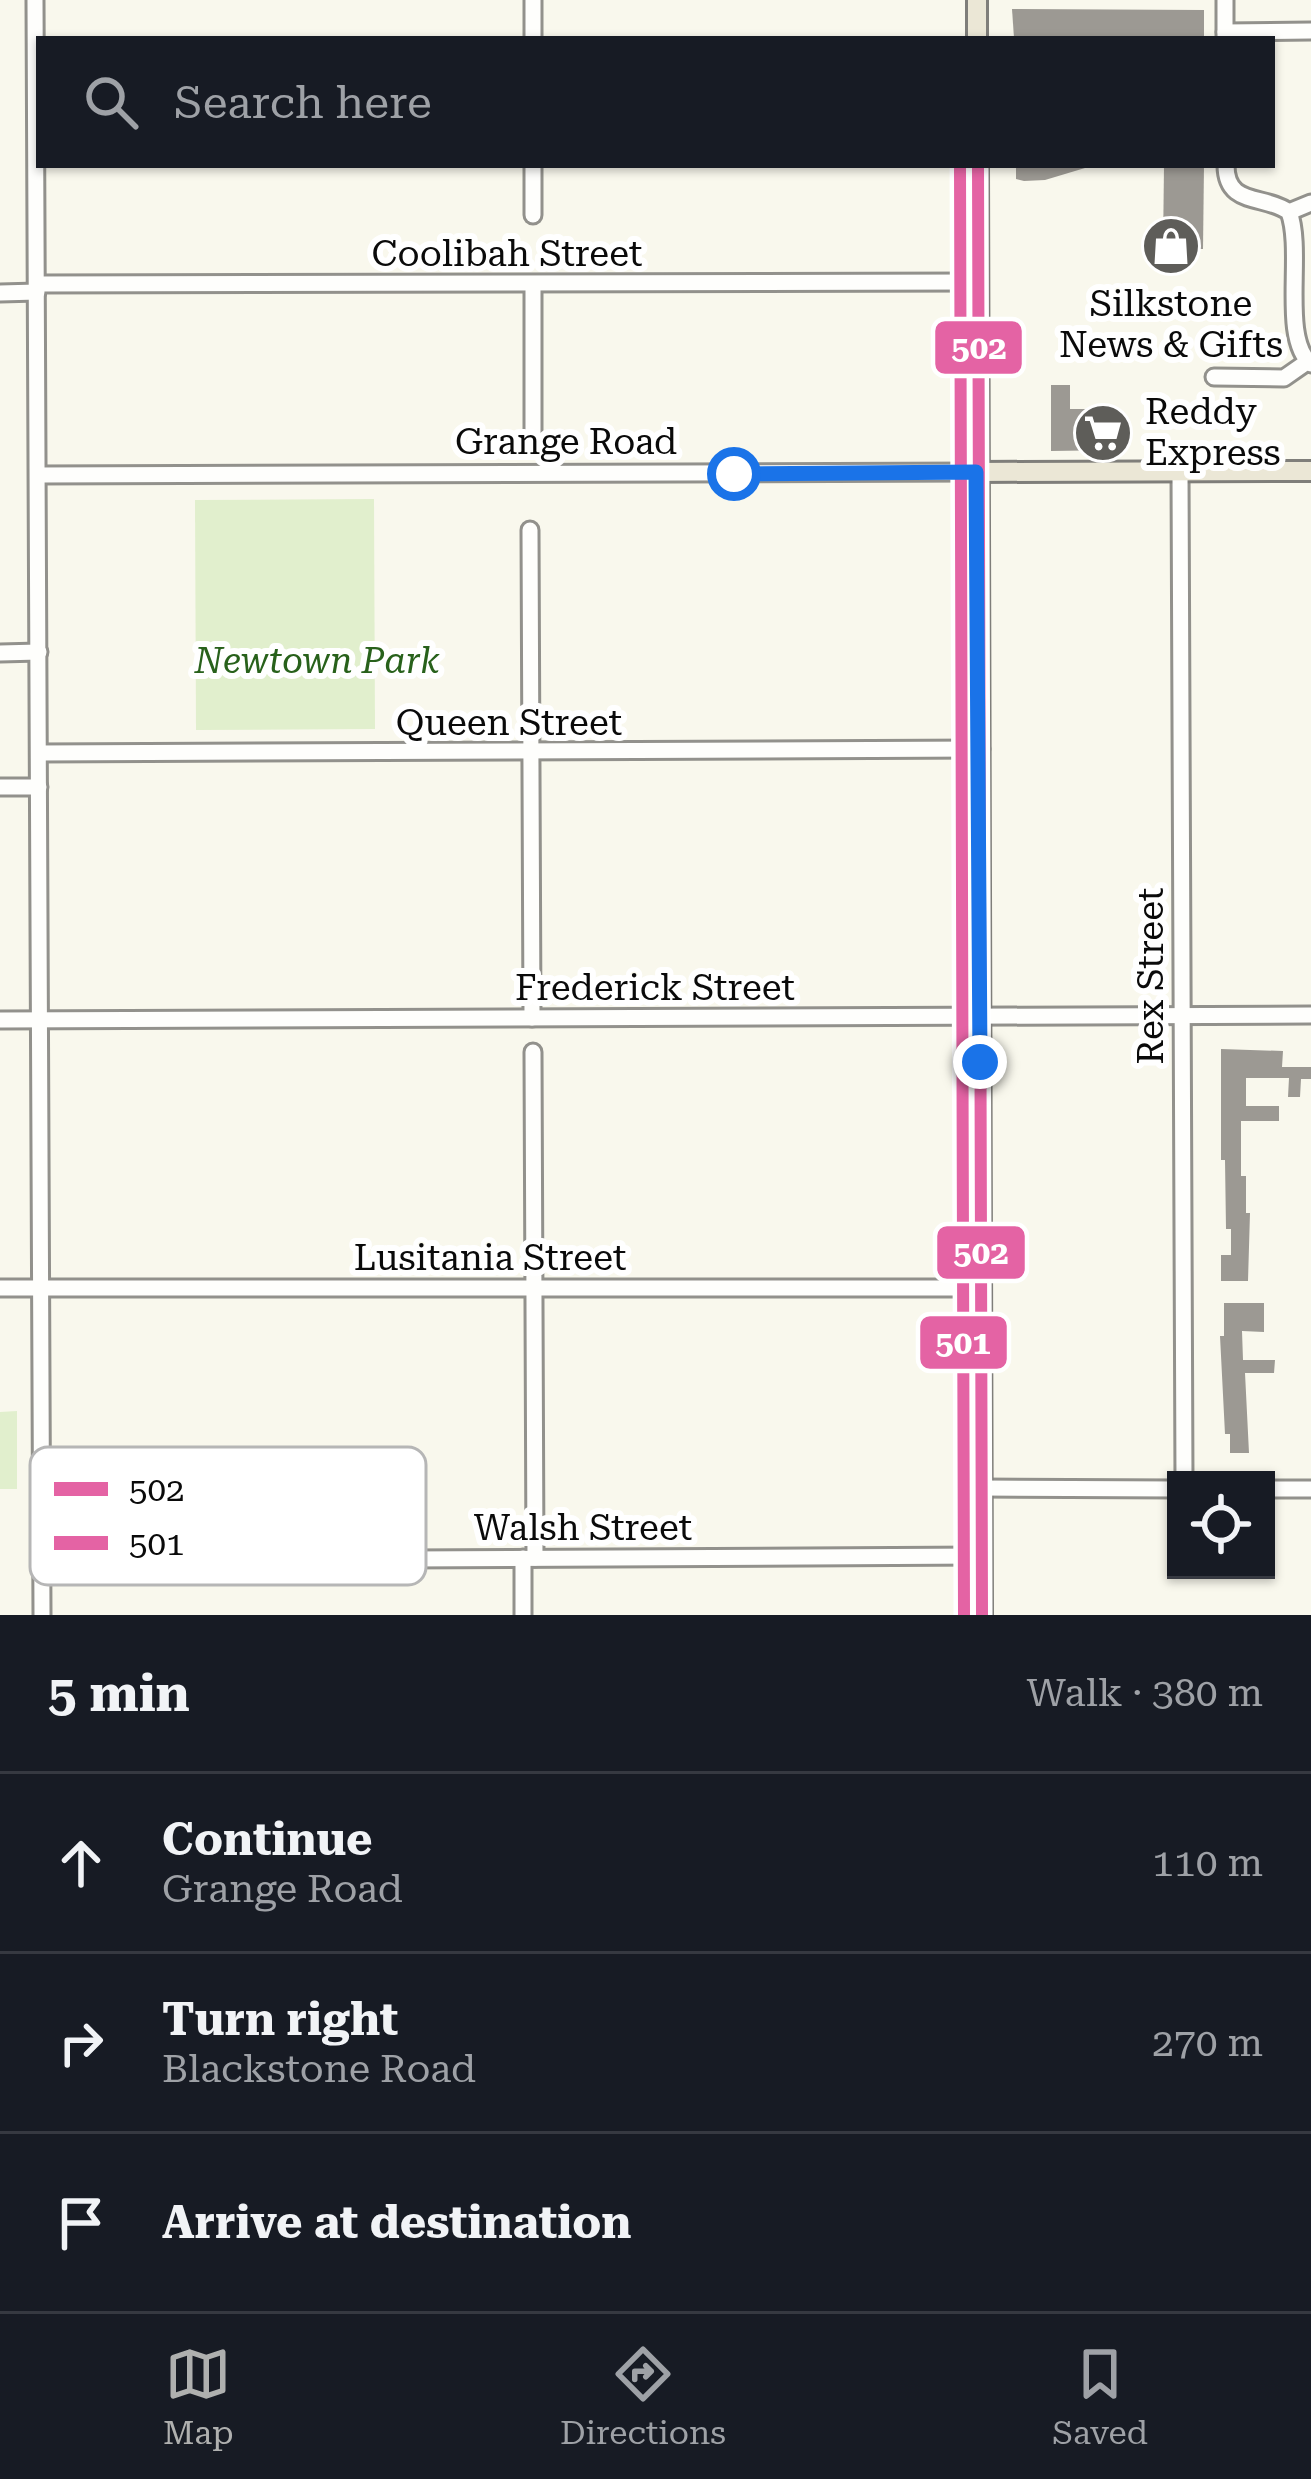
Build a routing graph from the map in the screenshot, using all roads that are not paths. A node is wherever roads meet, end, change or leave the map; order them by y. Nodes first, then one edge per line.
1 (35, 0) edge
2 (533, 0) edge
3 (976, 0) edge
4 (1225, 0) edge
5 (1311, 32) edge
6 (1225, 35) edge
7 (533, 36) edge
8 (976, 36) edge
9 (36, 44) edge
10 (37, 168) edge
11 (533, 168) edge
12 (978, 168) edge
13 (1226, 168) edge
14 (1311, 203) edge
15 (1289, 212) junction
16 (533, 214) dead end
17 (978, 282) junction
18 (533, 285) junction
19 (37, 288) junction
20 (0, 292) edge
21 (1309, 363) edge
22 (1214, 376) dead end
23 (533, 436) dead end
24 (1311, 470) edge
25 (1180, 471) junction
26 (976, 472) junction
27 (38, 475) junction
28 (530, 530) dead end
29 (39, 652) junction
30 (0, 653) edge
31 (981, 749) junction
32 (39, 753) junction
33 (531, 753) junction
34 (39, 787) junction
35 (0, 788) edge
36 (1311, 1015) edge
37 (980, 1017) junction
38 (1181, 1017) junction
39 (532, 1018) junction
40 (40, 1019) junction
41 (0, 1020) edge
42 (532, 1052) dead end
43 (0, 1288) edge
44 (40, 1288) junction
45 (534, 1288) junction
46 (980, 1288) junction
47 (41, 1447) edge
48 (1184, 1471) edge
49 (981, 1488) junction
50 (1167, 1489) edge
51 (1275, 1489) edge
52 (1311, 1489) edge
53 (981, 1556) junction
54 (529, 1558) junction
55 (426, 1559) edge
56 (524, 1615) edge
57 (982, 1615) edge

1 - 9 street
2 - 7 street
3 - 8 main road
4 - 6 street
5 - 6 street
10 - 19 street
11 - 16 street
12 - 17 main road
13 - 15 street
14 - 15 street
15 - 21 street
17 - 18 street, Coolibah Street
17 - 26 main road
18 - 19 street, Coolibah Street
18 - 23 street
19 - 20 street, Coolibah Street
19 - 27 street
21 - 22 street
24 - 25 main road, Grange Road
25 - 26 main road, Grange Road
25 - 38 street, Rex Street
26 - 27 street, Grange Road
26 - 31 main road
27 - 29 street
28 - 33 street
29 - 30 street
29 - 32 street
31 - 33 street, Queen Street
31 - 37 main road
32 - 33 street, Queen Street
32 - 34 street
33 - 39 street
34 - 35 street
34 - 40 street
36 - 38 street, Frederick Street
37 - 38 street, Frederick Street
37 - 39 street, Frederick Street
37 - 46 main road
38 - 48 street, Rex Street
39 - 40 street, Frederick Street
40 - 41 street, Frederick Street
40 - 44 street
42 - 45 street
43 - 44 street, Lusitania Street
44 - 45 street, Lusitania Street
44 - 47 street
45 - 46 street, Lusitania Street
45 - 54 street
46 - 49 main road
49 - 50 street
49 - 53 main road
51 - 52 street
53 - 54 street, Walsh Street
53 - 57 main road
54 - 55 street, Walsh Street
54 - 56 street

